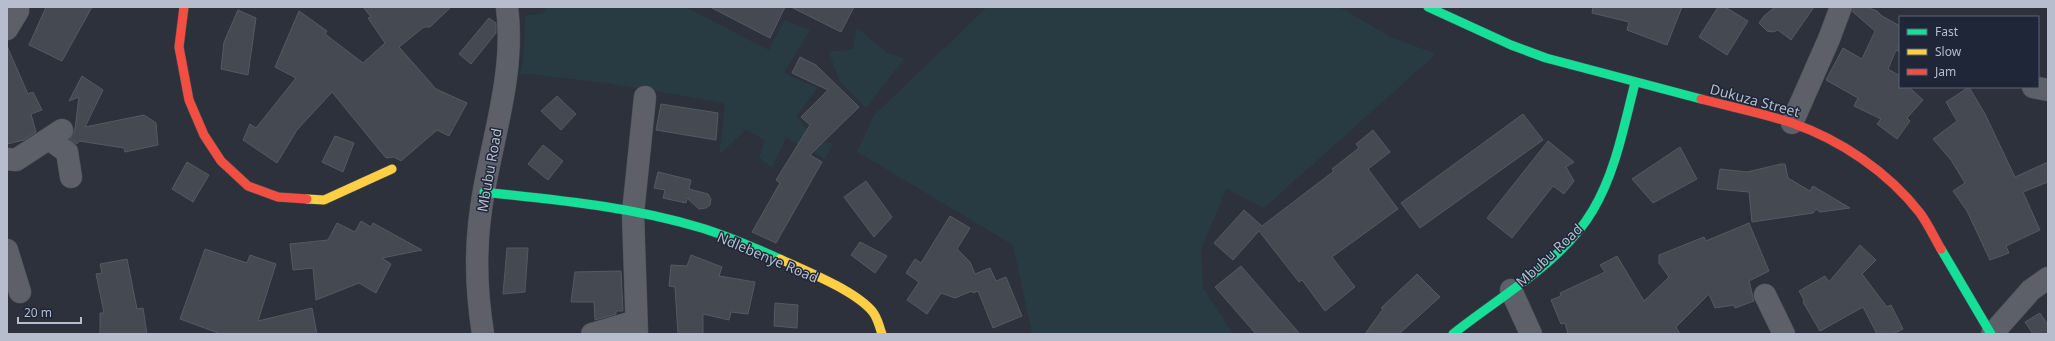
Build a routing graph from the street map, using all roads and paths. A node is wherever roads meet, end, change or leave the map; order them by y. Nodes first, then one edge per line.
1 (18, 7) edge
2 (184, 7) edge
3 (507, 7) edge
4 (1841, 7) edge
5 (1435, 8) edge
6 (7, 30) edge
7 (1635, 83) junction
8 (2038, 88) edge
9 (2048, 90) edge
10 (645, 97) dead end
11 (1792, 123) junction
12 (10, 162) edge
13 (392, 168) dead end
14 (71, 177) dead end
15 (484, 192) junction
16 (633, 213) junction
17 (7, 250) edge
18 (2048, 278) edge
19 (1511, 290) junction
20 (20, 292) dead end
21 (1765, 296) dead end
22 (637, 328) edge
23 (483, 334) edge
24 (592, 334) edge
25 (882, 334) edge
26 (1453, 334) edge
27 (1531, 334) edge
28 (1784, 334) edge
29 (1991, 334) edge

1 - 6 street
2 - 13 street
3 - 15 street, Mbubu Road
4 - 11 street
5 - 7 street, Dukuza Street
7 - 11 street, Dukuza Street
7 - 19 street, Mbubu Road
8 - 9 street
10 - 16 street
11 - 29 street, Dukuza Street
12 - 14 street
15 - 16 street, Ndlebenye Road
15 - 23 street, Mbubu Road
16 - 22 street
16 - 25 street, Ndlebenye Road
17 - 20 street
18 - 29 street
19 - 26 street, Mbubu Road
19 - 27 street
21 - 28 street
22 - 24 street

